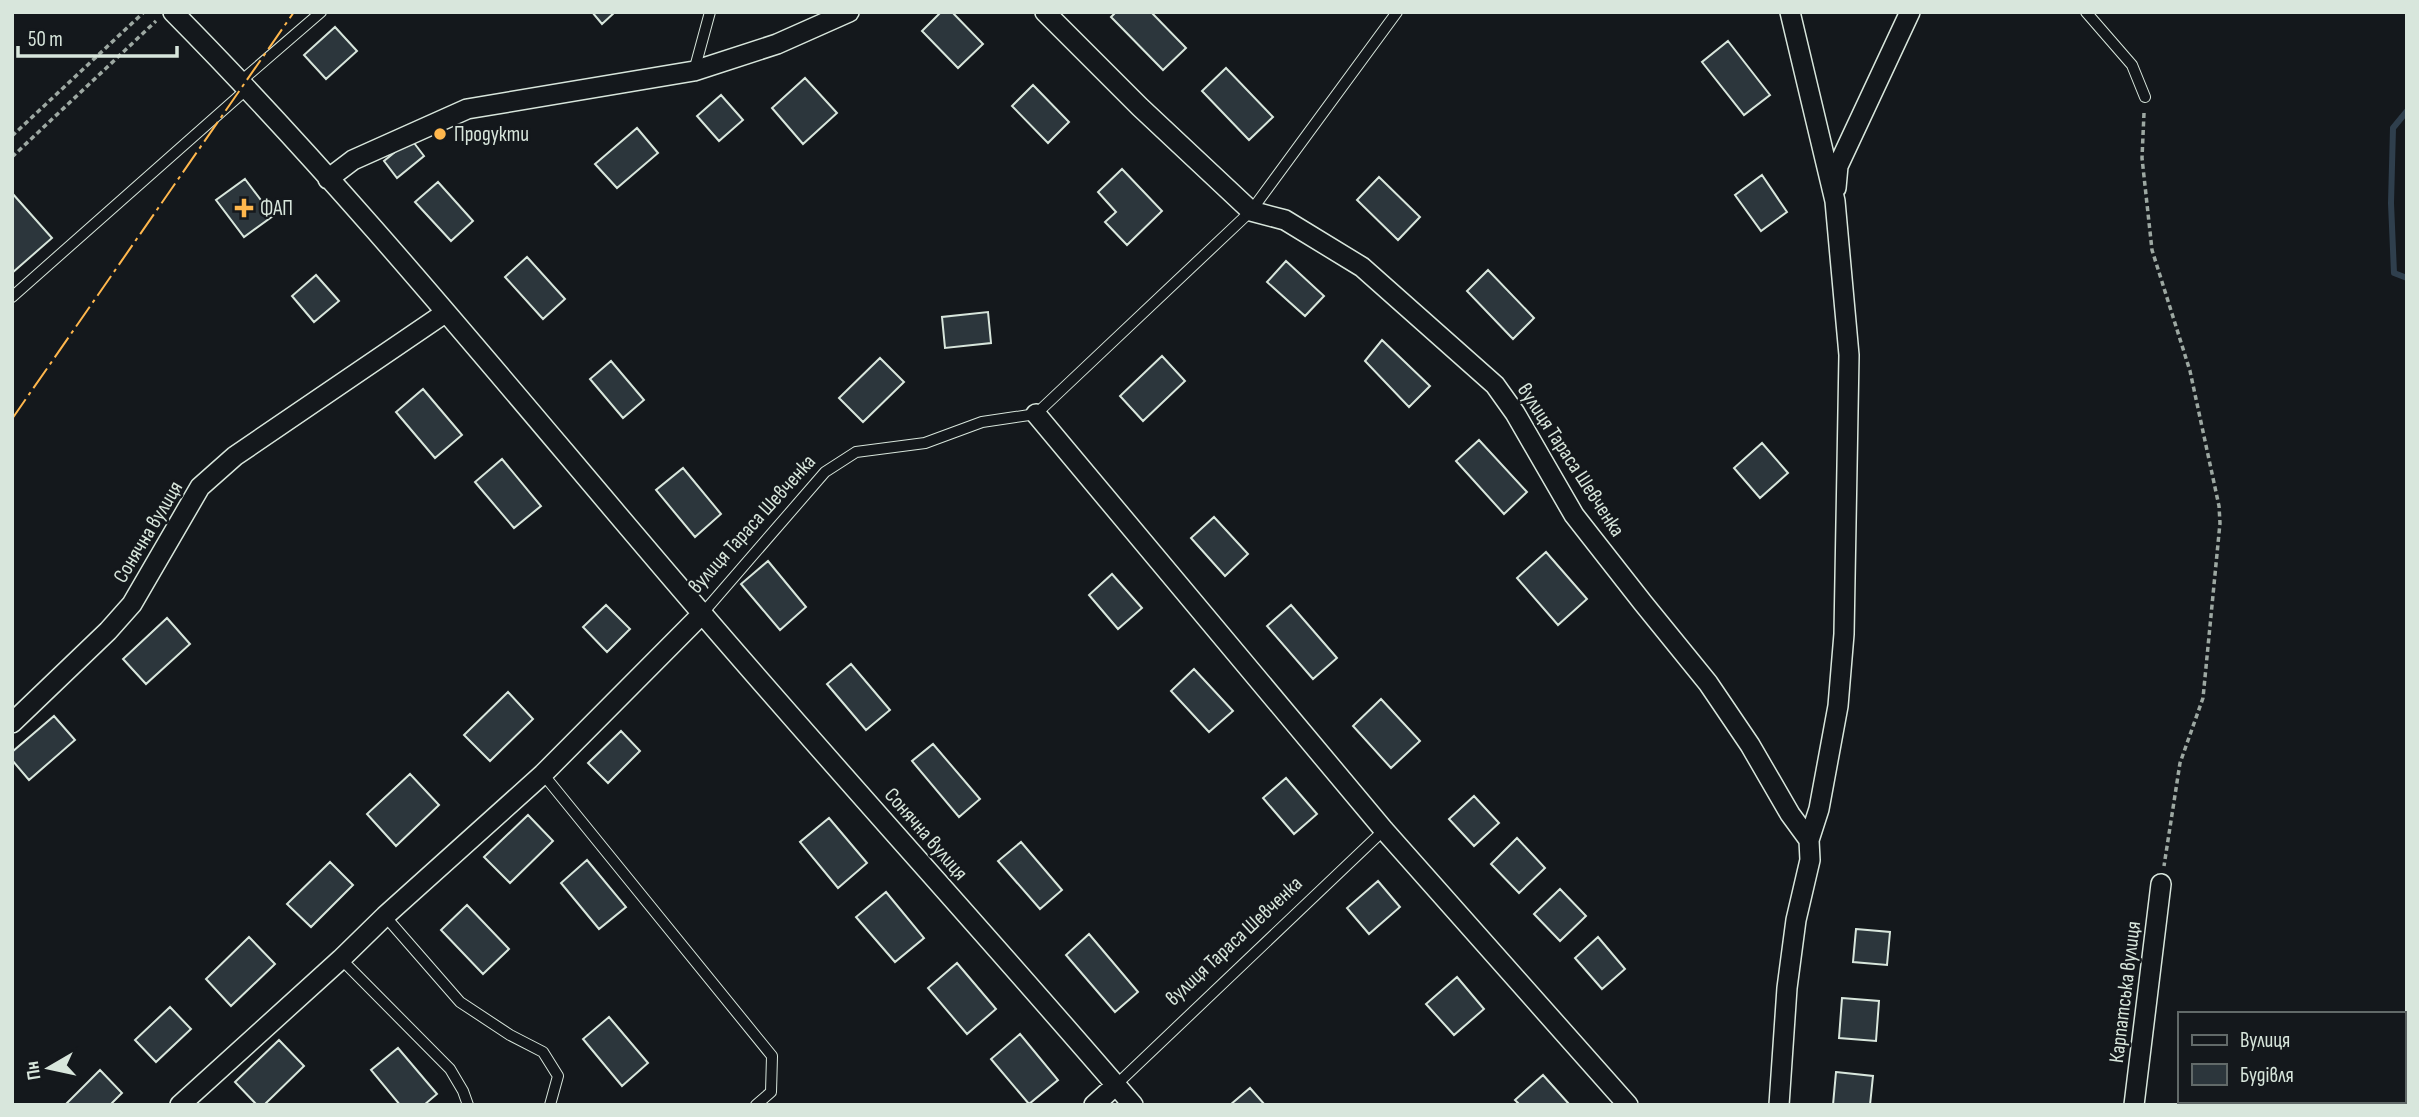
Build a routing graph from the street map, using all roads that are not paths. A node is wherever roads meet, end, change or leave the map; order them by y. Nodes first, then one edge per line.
1 (173, 12) edge
2 (321, 12) edge
3 (710, 12) edge
4 (849, 12) edge
5 (1045, 12) edge
6 (1397, 12) edge
7 (1790, 12) edge
8 (1910, 12) edge
9 (2086, 12) edge
10 (694, 71) junction
11 (244, 85) junction
12 (2145, 97) road end
13 (328, 178) junction
14 (1835, 201) junction
15 (1251, 211) junction
16 (12, 297) edge
17 (445, 313) junction
18 (1036, 414) junction
19 (702, 614) junction
20 (12, 723) edge
21 (543, 774) junction
22 (1384, 830) junction
23 (1809, 840) junction
24 (2161, 884) road end
25 (384, 916) junction
26 (341, 959) junction
27 (1116, 1085) junction
28 (180, 1105) edge
29 (468, 1105) edge
30 (550, 1105) edge
31 (756, 1105) edge
32 (1094, 1105) edge
33 (1133, 1105) edge
34 (1628, 1105) edge
35 (1779, 1105) edge
36 (2134, 1105) edge

1 - 11 street, Сонячна вулиця
2 - 11 lane
3 - 10 lane
4 - 10 street
5 - 15 street, вулиця Тараса Шевченка
6 - 15 lane
7 - 14 street
8 - 14 street
9 - 12 lane
10 - 13 street
11 - 13 street, Сонячна вулиця
11 - 16 lane
13 - 17 street, Сонячна вулиця
14 - 23 street
15 - 18 lane
15 - 23 street, вулиця Тараса Шевченка
17 - 19 street, Сонячна вулиця
17 - 20 street, Сонячна вулиця
18 - 19 lane, вулиця Тараса Шевченка
18 - 22 street
19 - 21 street
19 - 27 street, Сонячна вулиця
21 - 25 street
21 - 31 lane
22 - 27 lane, вулиця Тараса Шевченка
22 - 34 street
23 - 35 street
24 - 36 street, Карпатська вулиця
25 - 26 street
25 - 30 lane
26 - 28 street
26 - 29 lane
27 - 32 street
27 - 33 street, Сонячна вулиця

